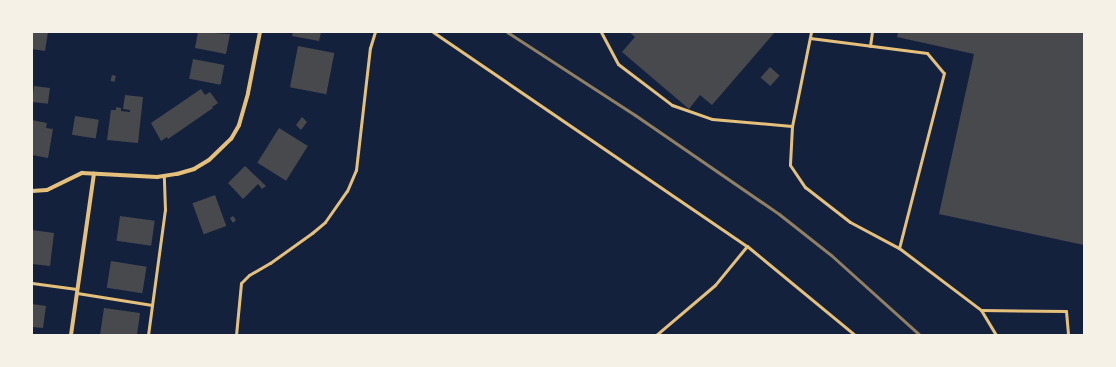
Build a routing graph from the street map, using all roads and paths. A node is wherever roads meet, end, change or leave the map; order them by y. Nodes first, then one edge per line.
1 (260, 32) edge
2 (375, 32) edge
3 (433, 32) edge
4 (600, 32) edge
5 (811, 32) edge
6 (872, 32) edge
7 (810, 38) junction
8 (870, 46) junction
9 (792, 126) junction
10 (94, 174) junction
11 (164, 176) junction
12 (32, 191) edge
13 (747, 246) junction
14 (899, 248) junction
15 (32, 283) edge
16 (77, 291) junction
17 (152, 305) junction
18 (981, 310) junction
19 (71, 335) edge
20 (148, 335) edge
21 (236, 335) edge
22 (656, 335) edge
23 (855, 335) edge
24 (996, 335) edge
25 (1068, 335) edge

1 - 11 street
2 - 21 lane
3 - 13 lane
4 - 9 lane
5 - 7 lane
6 - 8 lane
7 - 8 lane
7 - 9 lane
8 - 14 lane
9 - 14 lane
10 - 11 street
10 - 12 street
10 - 16 street
11 - 17 lane
13 - 22 lane
13 - 23 lane
14 - 18 lane
15 - 16 lane
16 - 17 lane
16 - 19 street
17 - 20 lane
18 - 24 lane
18 - 25 lane

